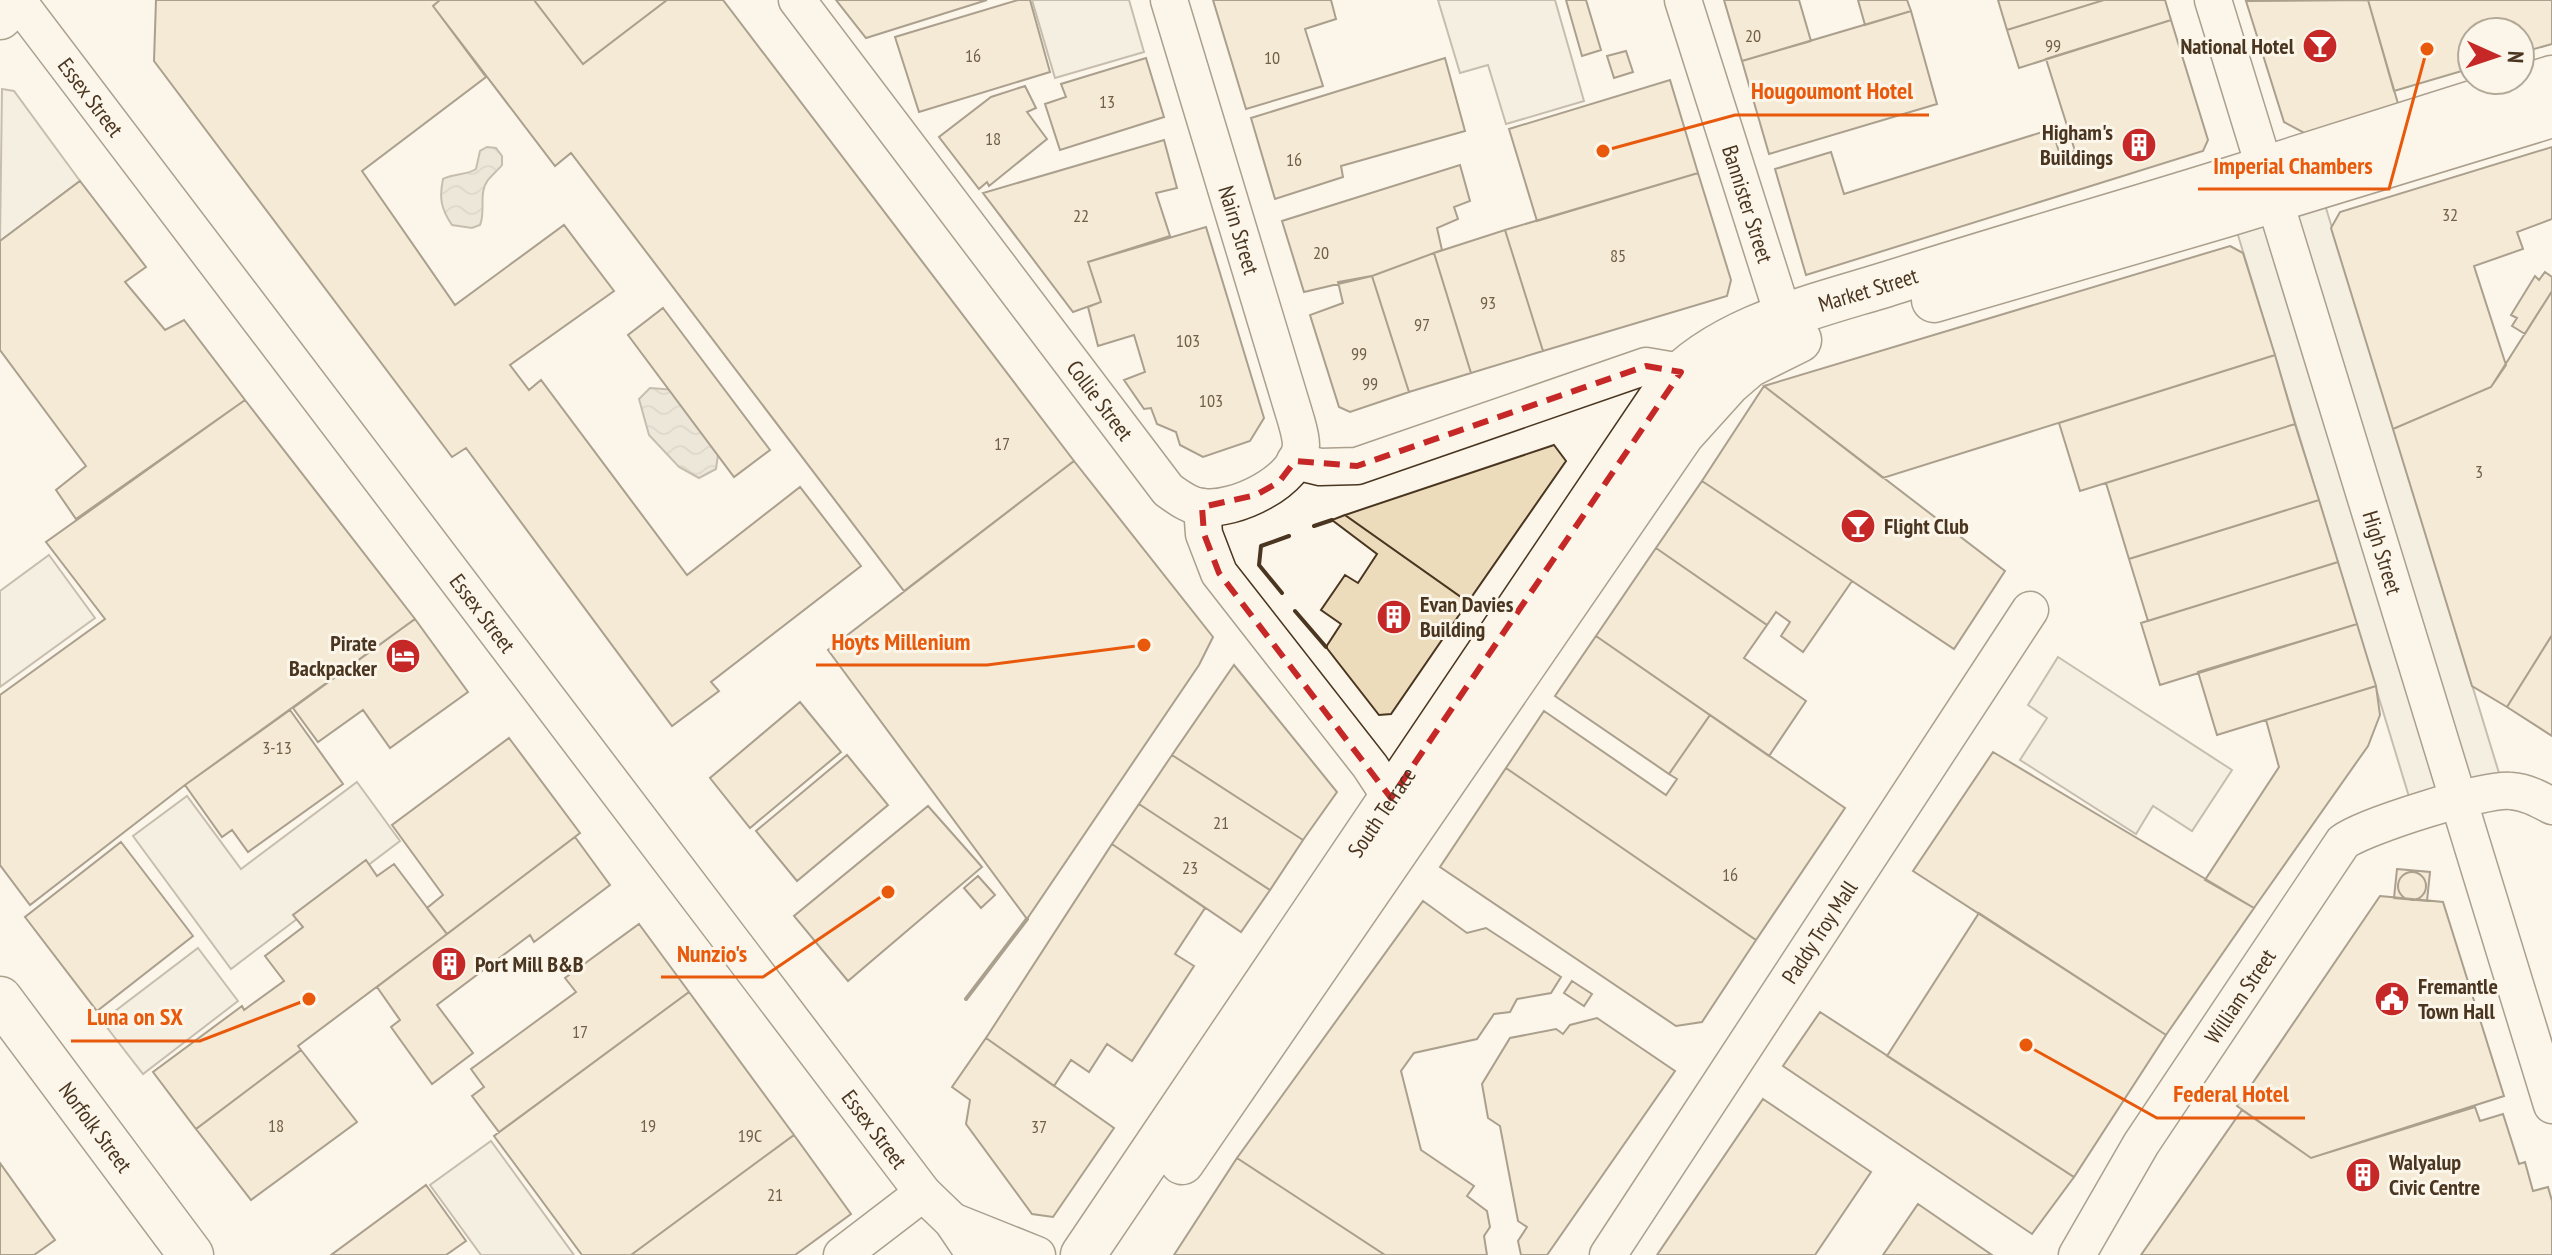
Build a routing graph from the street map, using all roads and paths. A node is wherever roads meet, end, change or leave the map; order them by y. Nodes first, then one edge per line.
1 (16, 0) edge
2 (797, 0) edge
3 (1169, 0) edge
4 (1683, 0) edge
5 (2213, 0) edge
6 (0, 17) edge
7 (2552, 78) edge
8 (2552, 115) edge
9 (2269, 184) junction
10 (1784, 318) junction
11 (1681, 372) junction
12 (1728, 383) joint
13 (1295, 461) junction
14 (1202, 507) junction
15 (2030, 610) dead end
16 (1391, 798) junction
17 (2457, 801) junction
18 (2552, 806) edge
19 (0, 999) edge
20 (2552, 1105) edge
21 (923, 1193) junction
22 (952, 1221) junction
23 (191, 1255) edge
24 (842, 1255) edge
25 (975, 1255) edge
26 (1037, 1255) edge
27 (1083, 1255) edge
28 (1119, 1255) edge
29 (1608, 1255) edge
30 (2077, 1255) edge

1 - 6 street
1 - 21 street, Essex Street
2 - 14 street, Collie Street
3 - 13 street, Nairn Street
4 - 10 street, Bannister Street
5 - 9 street, High Street
7 - 9 street, Market Street
8 - 9 street, Market Street
9 - 10 street, Market Street
9 - 12 street, Market Street
9 - 17 street, High Street
10 - 11 street, Market Street
11 - 13 street
11 - 16 street, South Terrace
12 - 28 street, South Terrace
13 - 14 street
14 - 16 street
15 - 29 street, Paddy Troy Mall
16 - 27 street, South Terrace
17 - 18 street, William Street
17 - 20 street, High Street
17 - 30 street, William Street
19 - 23 street, Norfolk Street
21 - 22 street, Essex Street
21 - 24 street
22 - 25 street, Essex Street
22 - 26 street, Essex Street

